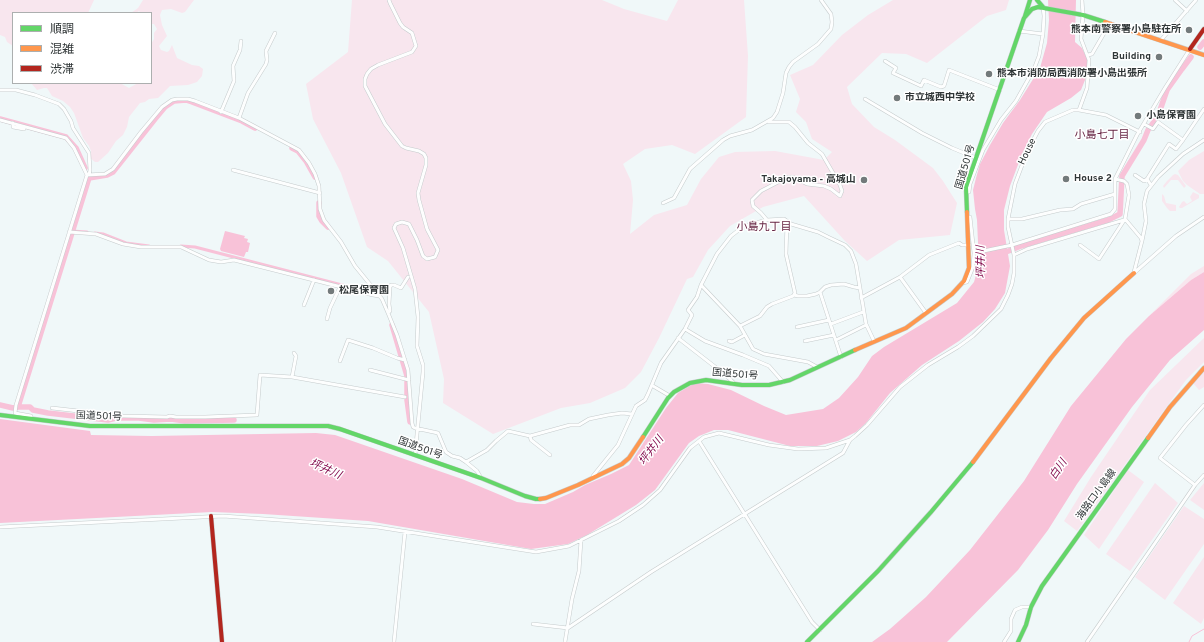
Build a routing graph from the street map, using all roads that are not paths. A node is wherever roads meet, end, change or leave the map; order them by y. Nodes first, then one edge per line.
1 (390, 0) edge
2 (821, 0) edge
3 (1030, 0) edge
4 (1037, 0) edge
5 (1082, 0) edge
6 (1175, 0) edge
7 (1196, 0) edge
8 (1044, 7) junction
9 (1187, 11) junction
10 (1082, 15) junction
11 (1024, 18) junction
12 (1110, 23) junction
13 (1204, 29) edge
14 (1019, 31) junction
15 (276, 33) dead end
16 (1043, 34) junction
17 (241, 40) dead end
18 (1161, 40) junction
19 (1190, 49) junction
20 (1088, 55) junction
21 (1204, 55) edge
22 (884, 61) dead end
23 (0, 90) edge
24 (1000, 90) junction
25 (865, 99) dead end
26 (1079, 110) junction
27 (1204, 110) edge
28 (221, 112) junction
29 (239, 118) junction
30 (0, 120) edge
31 (769, 122) junction
32 (13, 123) junction
33 (1144, 124) junction
34 (24, 129) dead end
35 (1140, 132) junction
36 (1183, 140) junction
37 (1204, 140) edge
38 (976, 158) junction
39 (233, 170) dead end
40 (88, 175) junction
41 (1135, 175) dead end
42 (1115, 179) junction
43 (1147, 179) junction
44 (1151, 185) junction
45 (319, 193) junction
46 (1115, 194) junction
47 (664, 202) dead end
48 (967, 214) junction
49 (1204, 217) edge
50 (1008, 219) junction
51 (1125, 219) junction
52 (767, 220) junction
53 (787, 222) junction
54 (71, 232) junction
55 (1025, 241) junction
56 (1142, 241) junction
57 (969, 245) junction
58 (1080, 245) dead end
59 (1011, 246) junction
60 (1027, 249) junction
61 (975, 253) junction
62 (1014, 255) junction
63 (1134, 273) junction
64 (408, 277) dead end
65 (900, 278) junction
66 (314, 280) junction
67 (962, 283) junction
68 (700, 285) junction
69 (340, 287) junction
70 (860, 288) junction
71 (820, 292) junction
72 (794, 295) junction
73 (379, 296) junction
74 (861, 298) junction
75 (304, 305) dead end
76 (863, 312) junction
77 (388, 313) junction
78 (927, 314) junction
79 (327, 320) dead end
80 (830, 322) junction
81 (866, 325) junction
82 (740, 326) junction
83 (798, 327) dead end
84 (685, 329) junction
85 (745, 335) junction
86 (834, 335) junction
87 (678, 338) junction
88 (836, 340) junction
89 (729, 341) dead end
90 (805, 341) dead end
91 (874, 341) junction
92 (294, 353) dead end
93 (841, 357) junction
94 (403, 360) junction
95 (340, 361) dead end
96 (819, 368) junction
97 (1204, 368) edge
98 (370, 370) dead end
99 (292, 377) junction
100 (408, 380) junction
101 (783, 382) junction
102 (734, 384) junction
103 (653, 386) junction
104 (670, 396) junction
105 (405, 397) dead end
106 (1204, 405) edge
107 (52, 408) dead end
108 (632, 414) junction
109 (0, 415) edge
110 (32, 419) junction
111 (418, 429) junction
112 (530, 436) junction
113 (850, 440) junction
114 (699, 441) junction
115 (415, 455) junction
116 (550, 455) dead end
117 (466, 462) junction
118 (1204, 475) edge
119 (481, 478) junction
120 (592, 478) junction
121 (1195, 485) junction
122 (746, 515) junction
123 (211, 516) junction
124 (0, 527) edge
125 (405, 532) junction
126 (581, 540) junction
127 (1031, 606) junction
128 (533, 624) dead end
129 (568, 628) junction
130 (820, 630) junction
131 (222, 642) edge
132 (394, 642) edge
133 (565, 642) edge
134 (807, 642) edge
135 (1004, 642) edge
136 (1018, 642) edge
137 (1087, 642) edge

1 - 111 street
2 - 31 street
3 - 11 main road, 国道501号
4 - 8 main road
5 - 10 street
6 - 9 street
7 - 9 street
8 - 10 main road
8 - 11 main road
8 - 16 street
9 - 18 street
10 - 12 main road
10 - 20 street
11 - 14 main road, 国道501号
12 - 18 main road
12 - 20 street
13 - 19 main road
14 - 16 street
14 - 24 main road, 国道501号
15 - 29 street
16 - 48 street
17 - 28 street
18 - 19 main road
19 - 21 main road
19 - 33 street
20 - 26 street
22 - 24 street
23 - 40 street
24 - 38 main road, 国道501号
25 - 38 street
26 - 35 street
26 - 50 street, House
27 - 36 street
28 - 29 street
28 - 40 street
29 - 45 street
30 - 32 street
31 - 47 street
31 - 52 street
32 - 34 street
32 - 40 street
33 - 35 street
33 - 36 street
35 - 42 street
36 - 43 street
37 - 44 street
38 - 48 main road, 国道501号
39 - 45 street
40 - 54 street
41 - 43 street
42 - 46 street
42 - 51 street
43 - 44 street
44 - 56 street
45 - 73 street
46 - 50 street
46 - 55 street
48 - 57 main road, 国道501号
48 - 61 street
49 - 63 street
50 - 59 street
51 - 56 street
51 - 58 street
51 - 60 street
52 - 53 street
52 - 68 street
53 - 70 street
53 - 72 street
54 - 66 street
54 - 110 street
55 - 59 street
55 - 60 street
56 - 63 street
57 - 65 street
57 - 67 main road, 国道501号
59 - 61 street
59 - 62 street
60 - 62 street
61 - 67 street
62 - 113 street
63 - 130 main road
64 - 77 street
65 - 74 street
65 - 78 street
66 - 69 street
66 - 75 street
67 - 78 main road, 国道501号
68 - 82 street
68 - 84 street
69 - 73 street
69 - 79 street
70 - 71 street
70 - 74 street
71 - 72 street
71 - 80 street
72 - 82 street
73 - 77 street
74 - 76 street
76 - 80 street
76 - 81 street
77 - 94 street
78 - 91 main road, 国道501号
80 - 83 street
80 - 86 street
81 - 88 street
81 - 91 street
82 - 85 street
84 - 87 street
84 - 101 street
85 - 89 street
85 - 96 street
86 - 88 street
86 - 90 street
87 - 102 street
87 - 103 street
88 - 93 street
91 - 93 main road, 国道501号
92 - 99 street
93 - 96 main road, 国道501号
94 - 95 street
94 - 100 street
96 - 101 main road, 国道501号
97 - 127 main road, 海路口小島線
98 - 100 street
99 - 105 street
99 - 107 street
100 - 111 street
101 - 102 main road, 国道501号
102 - 104 main road, 国道501号
103 - 104 street
103 - 108 street
104 - 120 main road, 国道501号
106 - 121 street
108 - 112 street
108 - 120 street
109 - 110 main road, 国道501号
110 - 115 main road, 国道501号
111 - 115 street
111 - 117 street
112 - 116 street
112 - 117 street
113 - 114 street
113 - 122 street
114 - 122 street
114 - 126 street
115 - 119 main road, 国道501号
117 - 119 street
118 - 121 street
119 - 120 main road, 国道501号
121 - 137 street
122 - 129 street
122 - 130 street
123 - 124 street
123 - 125 street
123 - 131 main road
125 - 126 street
125 - 132 street
126 - 129 street
127 - 135 street
127 - 136 main road, 海路口小島線
128 - 129 street
129 - 133 street
130 - 134 main road

